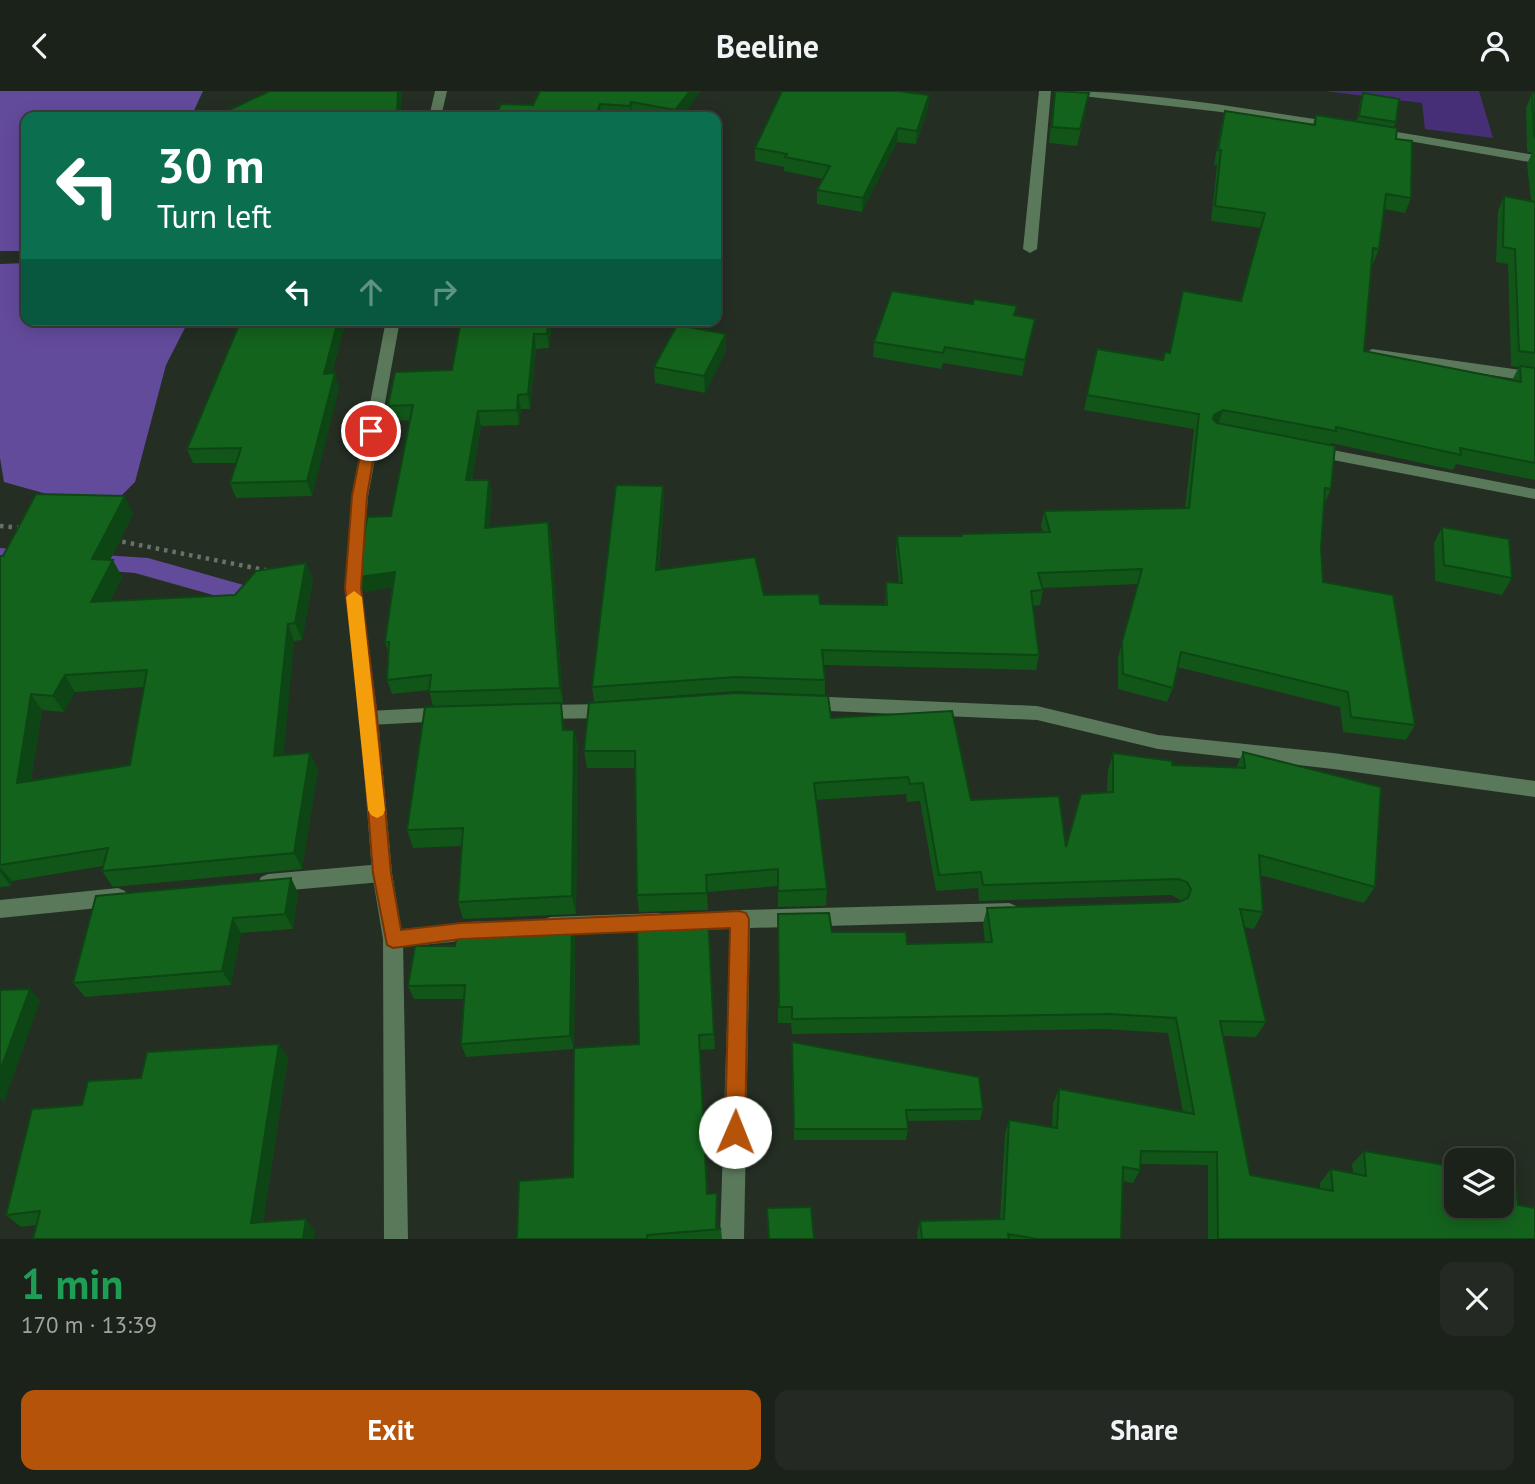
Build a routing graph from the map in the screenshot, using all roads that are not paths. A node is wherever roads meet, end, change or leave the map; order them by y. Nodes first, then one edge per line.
1 (441, 91) edge
2 (1045, 91) edge
3 (1065, 91) edge
4 (1091, 92) edge
5 (436, 112) edge
6 (1535, 159) edge
7 (1030, 249) dead end
8 (393, 326) edge
9 (1372, 353) edge
10 (1535, 377) edge
11 (1297, 449) edge
12 (1535, 494) edge
13 (788, 703) edge
14 (628, 709) edge
15 (522, 712) edge
16 (470, 713) edge
17 (369, 717) junction
18 (1535, 789) edge
19 (382, 873) junction
20 (246, 885) edge
21 (136, 896) edge
22 (0, 909) edge
23 (1032, 911) edge
24 (740, 919) junction
25 (536, 927) edge
26 (499, 929) edge
27 (393, 939) junction
28 (396, 1239) edge
29 (732, 1239) edge

1 - 5 street
2 - 7 street
3 - 4 street
4 - 6 street
8 - 17 street
9 - 10 street
11 - 12 street
13 - 18 street
14 - 15 street
16 - 17 street
17 - 19 street
19 - 20 street
19 - 27 street
21 - 22 street
23 - 24 street
24 - 25 street
24 - 29 street
26 - 27 street
27 - 28 street

